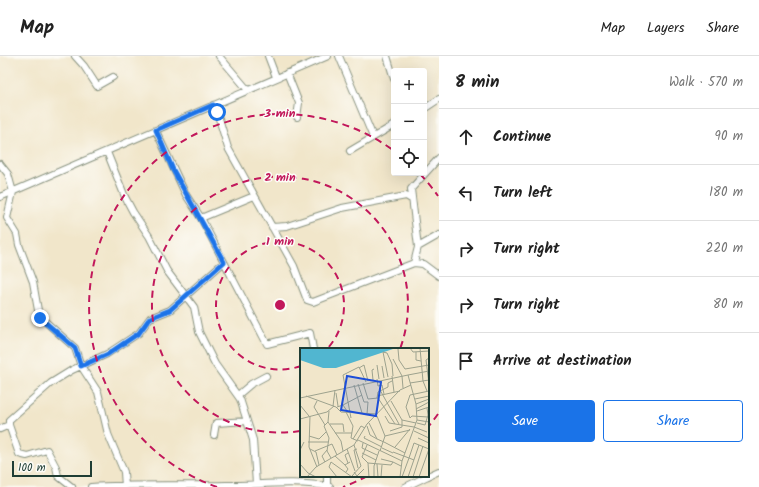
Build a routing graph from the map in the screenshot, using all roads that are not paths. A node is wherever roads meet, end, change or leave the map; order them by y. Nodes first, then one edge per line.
1 (74, 56) edge
2 (219, 56) edge
3 (268, 56) edge
4 (328, 56) edge
5 (339, 56) edge
6 (386, 56) edge
7 (391, 70) edge
8 (287, 73) junction
9 (113, 77) dead end
10 (276, 77) junction
11 (247, 90) junction
12 (439, 99) edge
13 (213, 105) junction
14 (427, 107) edge
15 (297, 117) dead end
16 (391, 127) edge
17 (156, 130) junction
18 (373, 137) junction
19 (350, 150) dead end
20 (107, 152) junction
21 (439, 158) edge
22 (0, 164) edge
23 (12, 192) junction
24 (254, 196) junction
25 (0, 198) edge
26 (408, 198) junction
27 (201, 218) junction
28 (272, 227) junction
29 (439, 235) edge
30 (418, 247) junction
31 (224, 262) junction
32 (414, 263) junction
33 (439, 276) edge
34 (187, 296) junction
35 (313, 348) edge
36 (81, 366) junction
37 (266, 376) dead end
38 (238, 395) junction
39 (247, 421) junction
40 (9, 425) junction
41 (0, 429) edge
42 (214, 435) dead end
43 (327, 477) edge
44 (425, 477) edge
45 (256, 484) junction
46 (311, 485) edge
47 (125, 486) edge
48 (202, 486) edge
49 (72, 487) edge
50 (91, 487) edge
51 (328, 487) edge
52 (405, 487) edge

1 - 9 street
2 - 11 street
3 - 10 street
4 - 8 street
5 - 18 street
6 - 7 street
8 - 10 street
8 - 15 street
10 - 11 street
11 - 13 street
12 - 14 street
13 - 17 street
13 - 24 street
16 - 18 street
17 - 20 street
17 - 27 street
18 - 19 street
20 - 23 street
20 - 34 street
21 - 26 street
22 - 23 street
23 - 25 street
23 - 36 street
24 - 27 street
24 - 28 street
26 - 28 street
26 - 30 street
27 - 31 street
28 - 32 street
29 - 30 street
30 - 32 street
31 - 34 street
31 - 35 street
32 - 33 street
34 - 36 street
34 - 38 street
36 - 40 street
36 - 47 street
37 - 38 street
38 - 39 street
39 - 42 street
39 - 45 street
40 - 41 street
40 - 49 street
43 - 51 street
44 - 52 street
45 - 46 street
45 - 48 street
46 - 51 street
47 - 48 street
47 - 50 street

